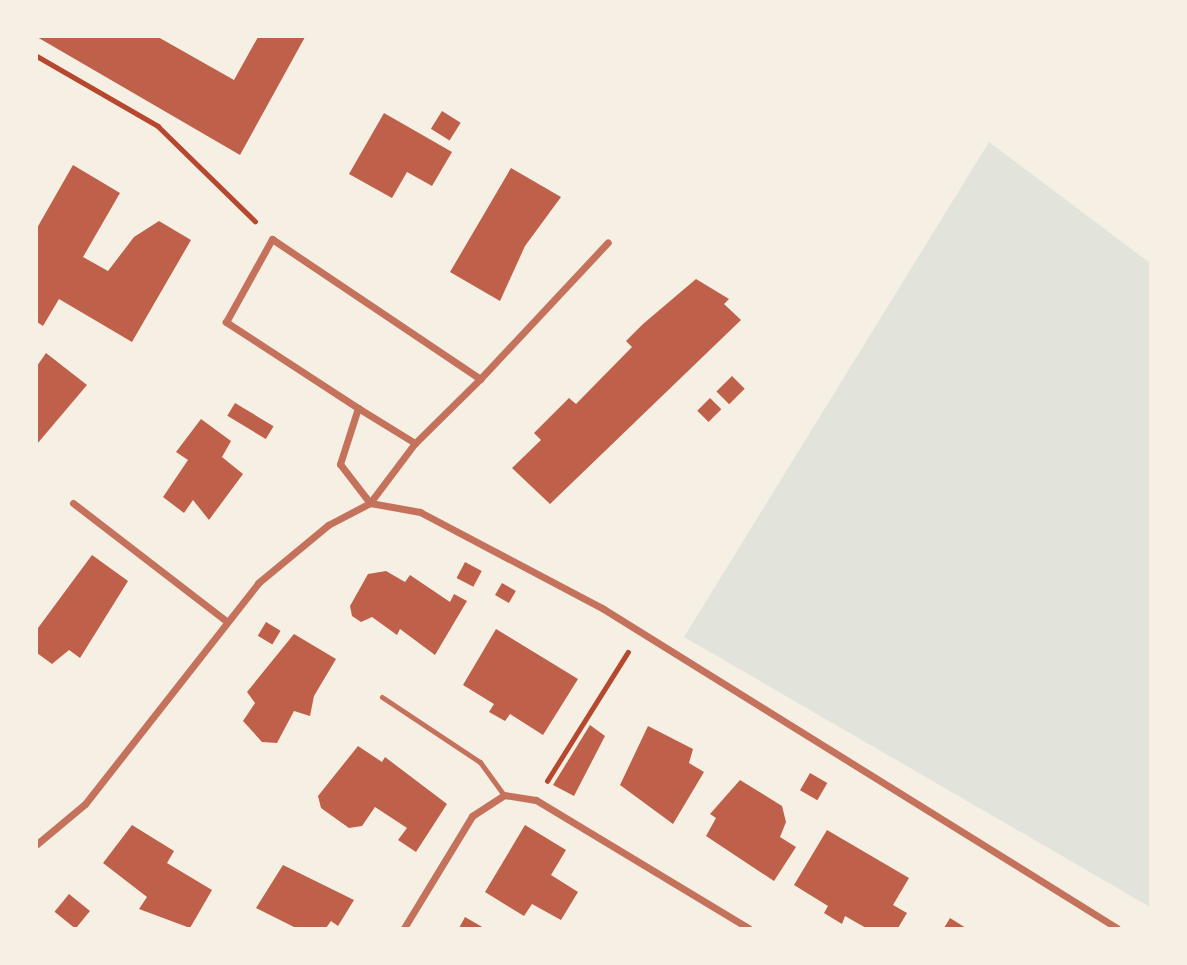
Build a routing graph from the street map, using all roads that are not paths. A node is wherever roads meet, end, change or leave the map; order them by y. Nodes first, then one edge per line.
1 (608, 242) dead end
2 (480, 379) junction
3 (358, 408) junction
4 (415, 443) junction
5 (72, 503) dead end
6 (370, 503) junction
7 (226, 621) junction
8 (382, 696) dead end
9 (504, 795) junction
10 (37, 844) edge
11 (404, 928) edge
12 (748, 928) edge
13 (1117, 928) edge

1 - 2 street
2 - 3 street
2 - 4 street
3 - 4 street
3 - 6 street
4 - 6 street
5 - 7 street
6 - 7 street
6 - 13 street
7 - 10 street
8 - 9 lane
9 - 11 street
9 - 12 street

